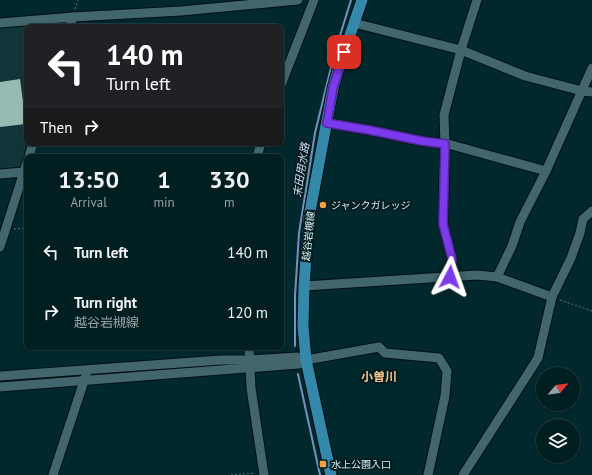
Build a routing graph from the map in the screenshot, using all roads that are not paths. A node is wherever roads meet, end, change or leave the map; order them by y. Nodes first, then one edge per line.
1 (298, 0) edge
2 (314, 0) edge
3 (362, 0) edge
4 (477, 0) edge
5 (73, 16) junction
6 (0, 23) edge
7 (354, 23) junction
8 (70, 24) edge
9 (461, 50) junction
10 (592, 68) edge
11 (284, 77) edge
12 (582, 91) junction
13 (592, 92) edge
14 (327, 123) junction
15 (445, 144) junction
16 (546, 171) junction
17 (24, 172) joint
18 (0, 174) edge
19 (592, 210) edge
20 (3, 230) edge
21 (0, 247) edge
22 (450, 277) junction
23 (497, 277) junction
24 (304, 286) junction
25 (552, 297) junction
26 (249, 350) edge
27 (306, 360) junction
28 (249, 365) junction
29 (87, 370) junction
30 (0, 376) edge
31 (84, 380) junction
32 (0, 387) edge
33 (263, 474) edge
34 (53, 475) edge
35 (331, 475) edge
36 (428, 475) edge
37 (463, 475) edge

1 - 5 street
2 - 11 street
3 - 7 main road, 越谷岩槻線
4 - 9 street
5 - 6 street
5 - 8 street
7 - 9 street
7 - 14 main road, 越谷岩槻線
9 - 12 street
9 - 15 street
10 - 12 street
12 - 13 street
12 - 16 street
14 - 15 street
14 - 24 main road, 越谷岩槻線
15 - 16 street
15 - 22 street
16 - 23 street
17 - 18 street
17 - 20 street
19 - 25 street
20 - 21 street
22 - 23 street
22 - 24 street
23 - 25 street
24 - 27 main road, 越谷岩槻線
25 - 37 street
26 - 28 street
27 - 28 street
27 - 35 main road, 越谷岩槻線
27 - 36 street
28 - 29 street
28 - 31 street
28 - 33 street
29 - 30 street
29 - 31 street
31 - 32 street
31 - 34 street

